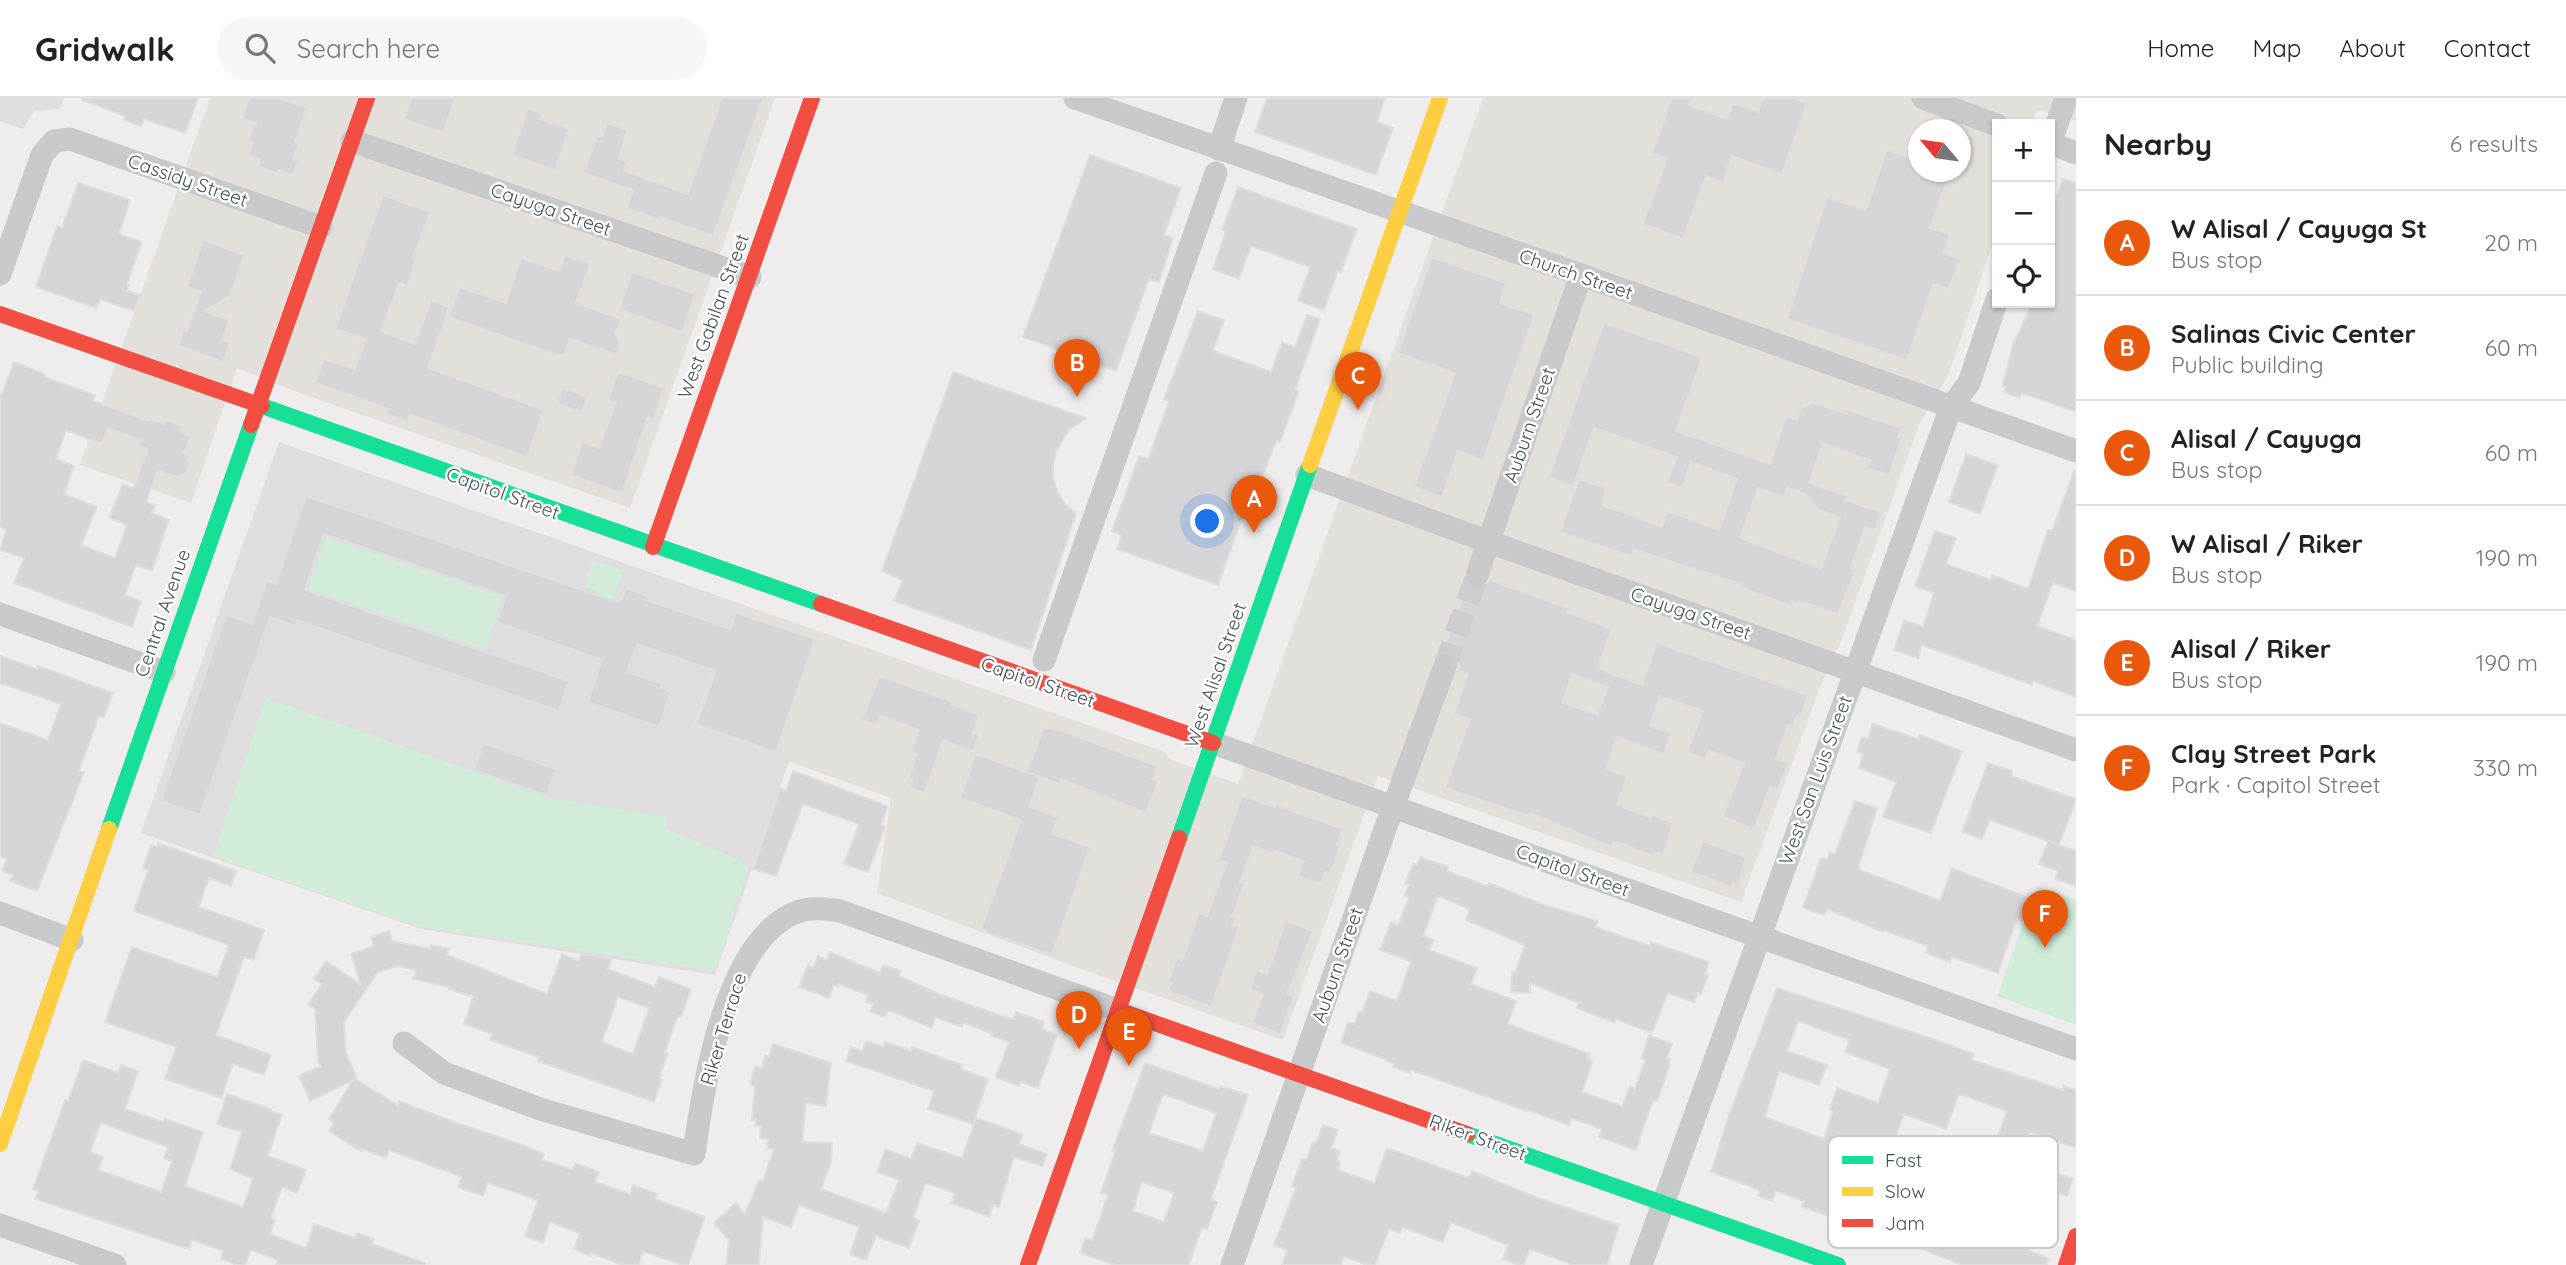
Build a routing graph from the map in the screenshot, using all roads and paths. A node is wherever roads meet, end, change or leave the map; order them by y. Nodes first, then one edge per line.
1 (367, 98) edge
2 (812, 98) edge
3 (1075, 98) edge
4 (1236, 98) edge
5 (1440, 98) edge
6 (1923, 98) edge
7 (2066, 98) edge
8 (1992, 123) edge
9 (2055, 130) edge
10 (352, 141) junction
11 (2055, 146) edge
12 (1219, 149) junction
13 (2076, 153) edge
14 (1216, 173) dead end
15 (1400, 212) junction
16 (321, 227) junction
17 (0, 274) edge
18 (1581, 275) junction
19 (750, 277) junction
20 (1994, 308) edge
21 (0, 314) edge
22 (258, 404) junction
23 (1951, 407) junction
24 (2076, 451) edge
25 (1307, 475) junction
26 (1489, 542) junction
27 (653, 547) junction
28 (1477, 575) tunnel mouth
29 (0, 614) edge
30 (1044, 660) dead end
31 (1446, 666) tunnel mouth
32 (1854, 671) junction
33 (164, 672) junction
34 (1213, 743) junction
35 (2076, 750) edge
36 (1393, 806) junction
37 (0, 913) edge
38 (1758, 936) junction
39 (72, 940) junction
40 (1118, 1010) junction
41 (404, 1043) dead end
42 (2076, 1049) edge
43 (1299, 1072) junction
44 (0, 1144) edge
45 (1664, 1204) junction
46 (0, 1225) edge
47 (2076, 1236) edge
48 (115, 1265) edge
49 (1028, 1265) edge
50 (1232, 1265) edge
51 (1641, 1265) edge
52 (1838, 1265) edge
53 (2066, 1265) edge

1 - 10 street, Central Avenue
2 - 19 street, West Gabilan Street
3 - 12 street, Church Street
4 - 12 street
5 - 15 street, West Alisal Street
6 - 8 street
7 - 9 street
10 - 16 street, Central Avenue
10 - 19 street, Cayuga Street
11 - 13 street
12 - 15 street, Church Street
14 - 30 street
15 - 18 street, Church Street
15 - 25 street, West Alisal Street
16 - 17 street, Cassidy Street
16 - 22 street, Central Avenue
18 - 23 street, Church Street
18 - 26 street, Auburn Street
19 - 27 street, West Gabilan Street
20 - 23 street, West San Luis Street
21 - 22 street, Capitol Street
22 - 27 street, Capitol Street
22 - 33 street, Central Avenue
23 - 24 street, Church Street
23 - 32 street, West San Luis Street
25 - 26 street, Cayuga Street
25 - 34 street, West Alisal Street
26 - 28 street, Auburn Street
26 - 32 street, Cayuga Street
27 - 34 street, Capitol Street
29 - 33 street
31 - 36 street, Auburn Street
32 - 35 street, Cayuga Street
32 - 38 street, West San Luis Street
33 - 39 street, Central Avenue
34 - 36 street, Capitol Street
34 - 40 street, West Alisal Street
36 - 38 street, Capitol Street
36 - 43 street, Auburn Street
37 - 39 street
38 - 42 street, Capitol Street
38 - 45 street, West San Luis Street
39 - 44 street, Central Avenue
40 - 41 street, Riker Terrace
40 - 43 street, Riker Street
40 - 49 street, West Alisal Street
43 - 45 street, Riker Street
43 - 50 street, Auburn Street
45 - 51 street, West San Luis Street
45 - 52 street, Riker Street
46 - 48 street
47 - 53 street

